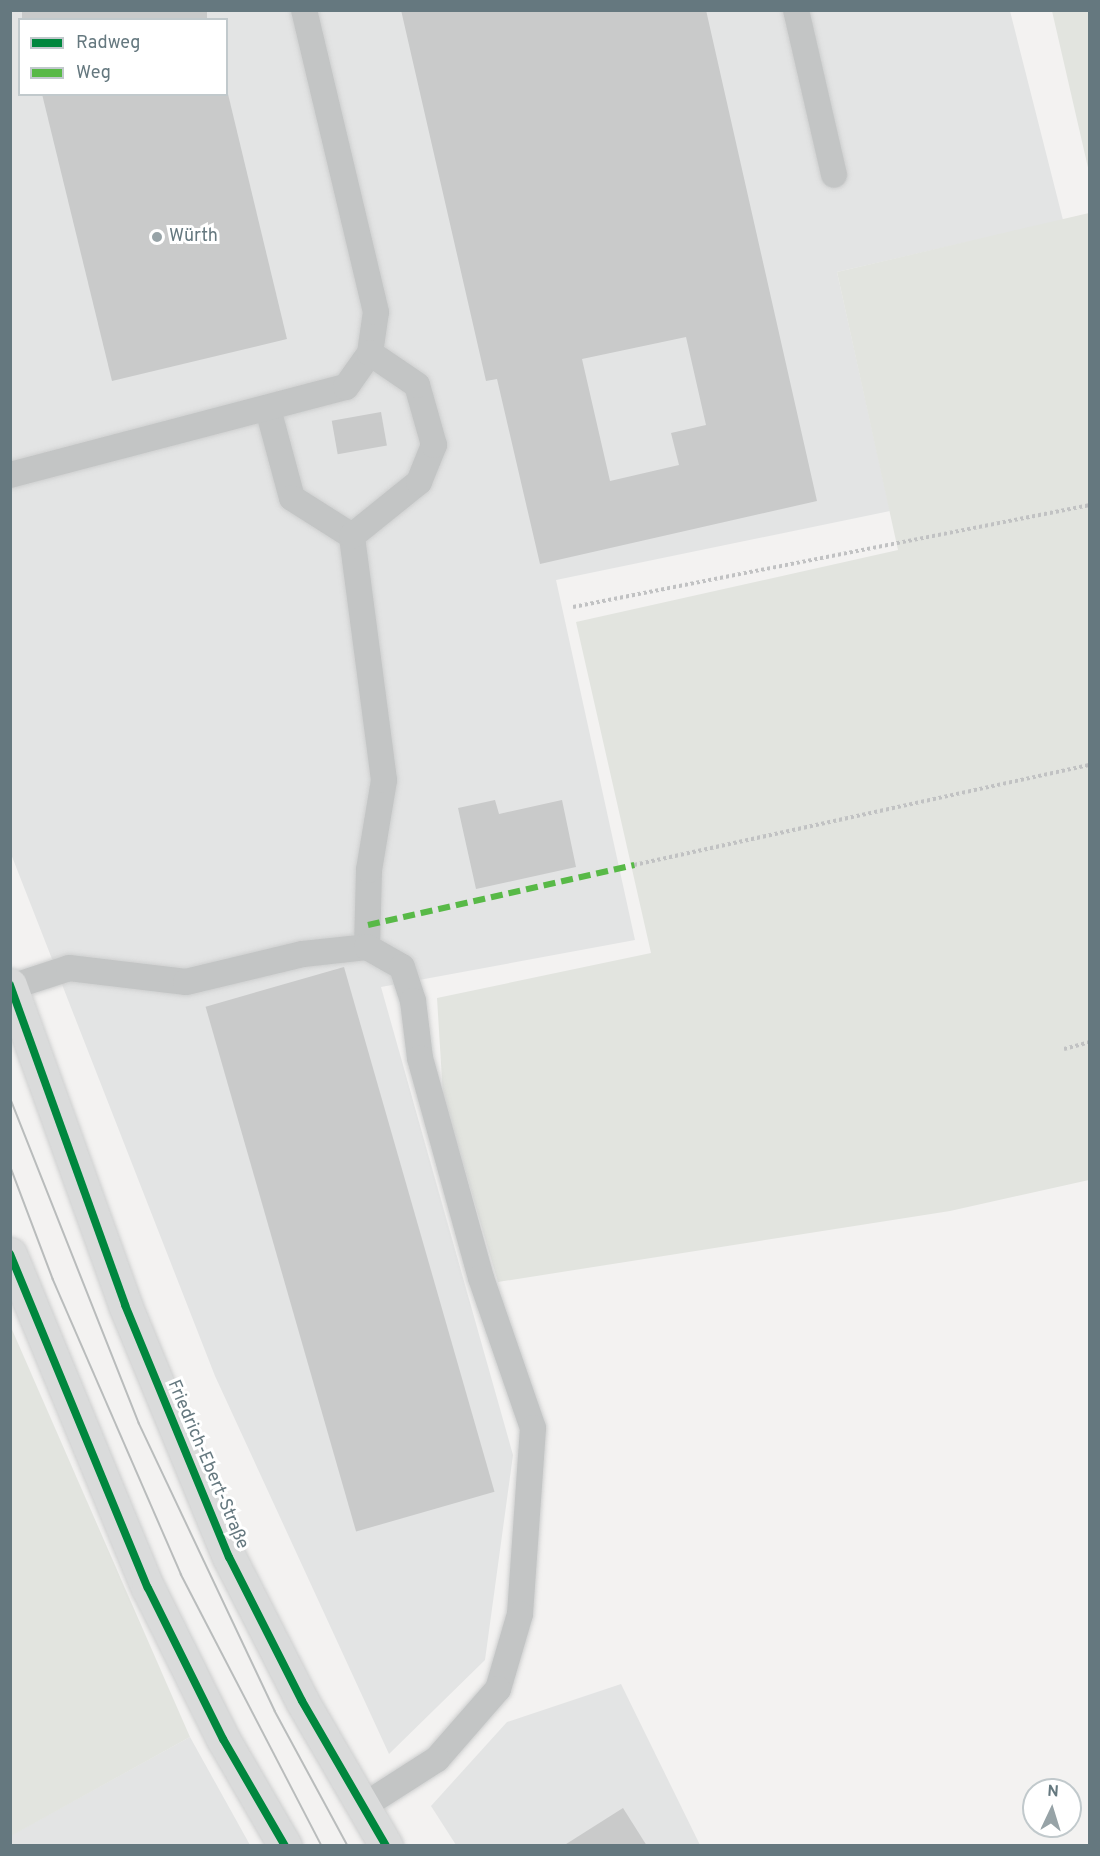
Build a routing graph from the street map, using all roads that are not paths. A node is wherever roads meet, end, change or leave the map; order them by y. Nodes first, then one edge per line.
1 (304, 10) edge
2 (796, 10) edge
3 (834, 175) dead end
4 (370, 353) junction
5 (267, 409) junction
6 (10, 474) edge
7 (352, 536) junction
8 (367, 947) junction
9 (11, 986) edge
10 (10, 1254) edge
11 (362, 1807) junction
12 (285, 1845) edge
13 (386, 1845) edge

1 - 4 lane
2 - 3 lane
4 - 5 lane
4 - 7 lane
5 - 6 lane
5 - 7 lane
7 - 8 lane
8 - 9 lane
8 - 11 lane
9 - 11 main road, Friedrich-Ebert-Straße
10 - 12 main road
11 - 13 main road, Friedrich-Ebert-Straße

